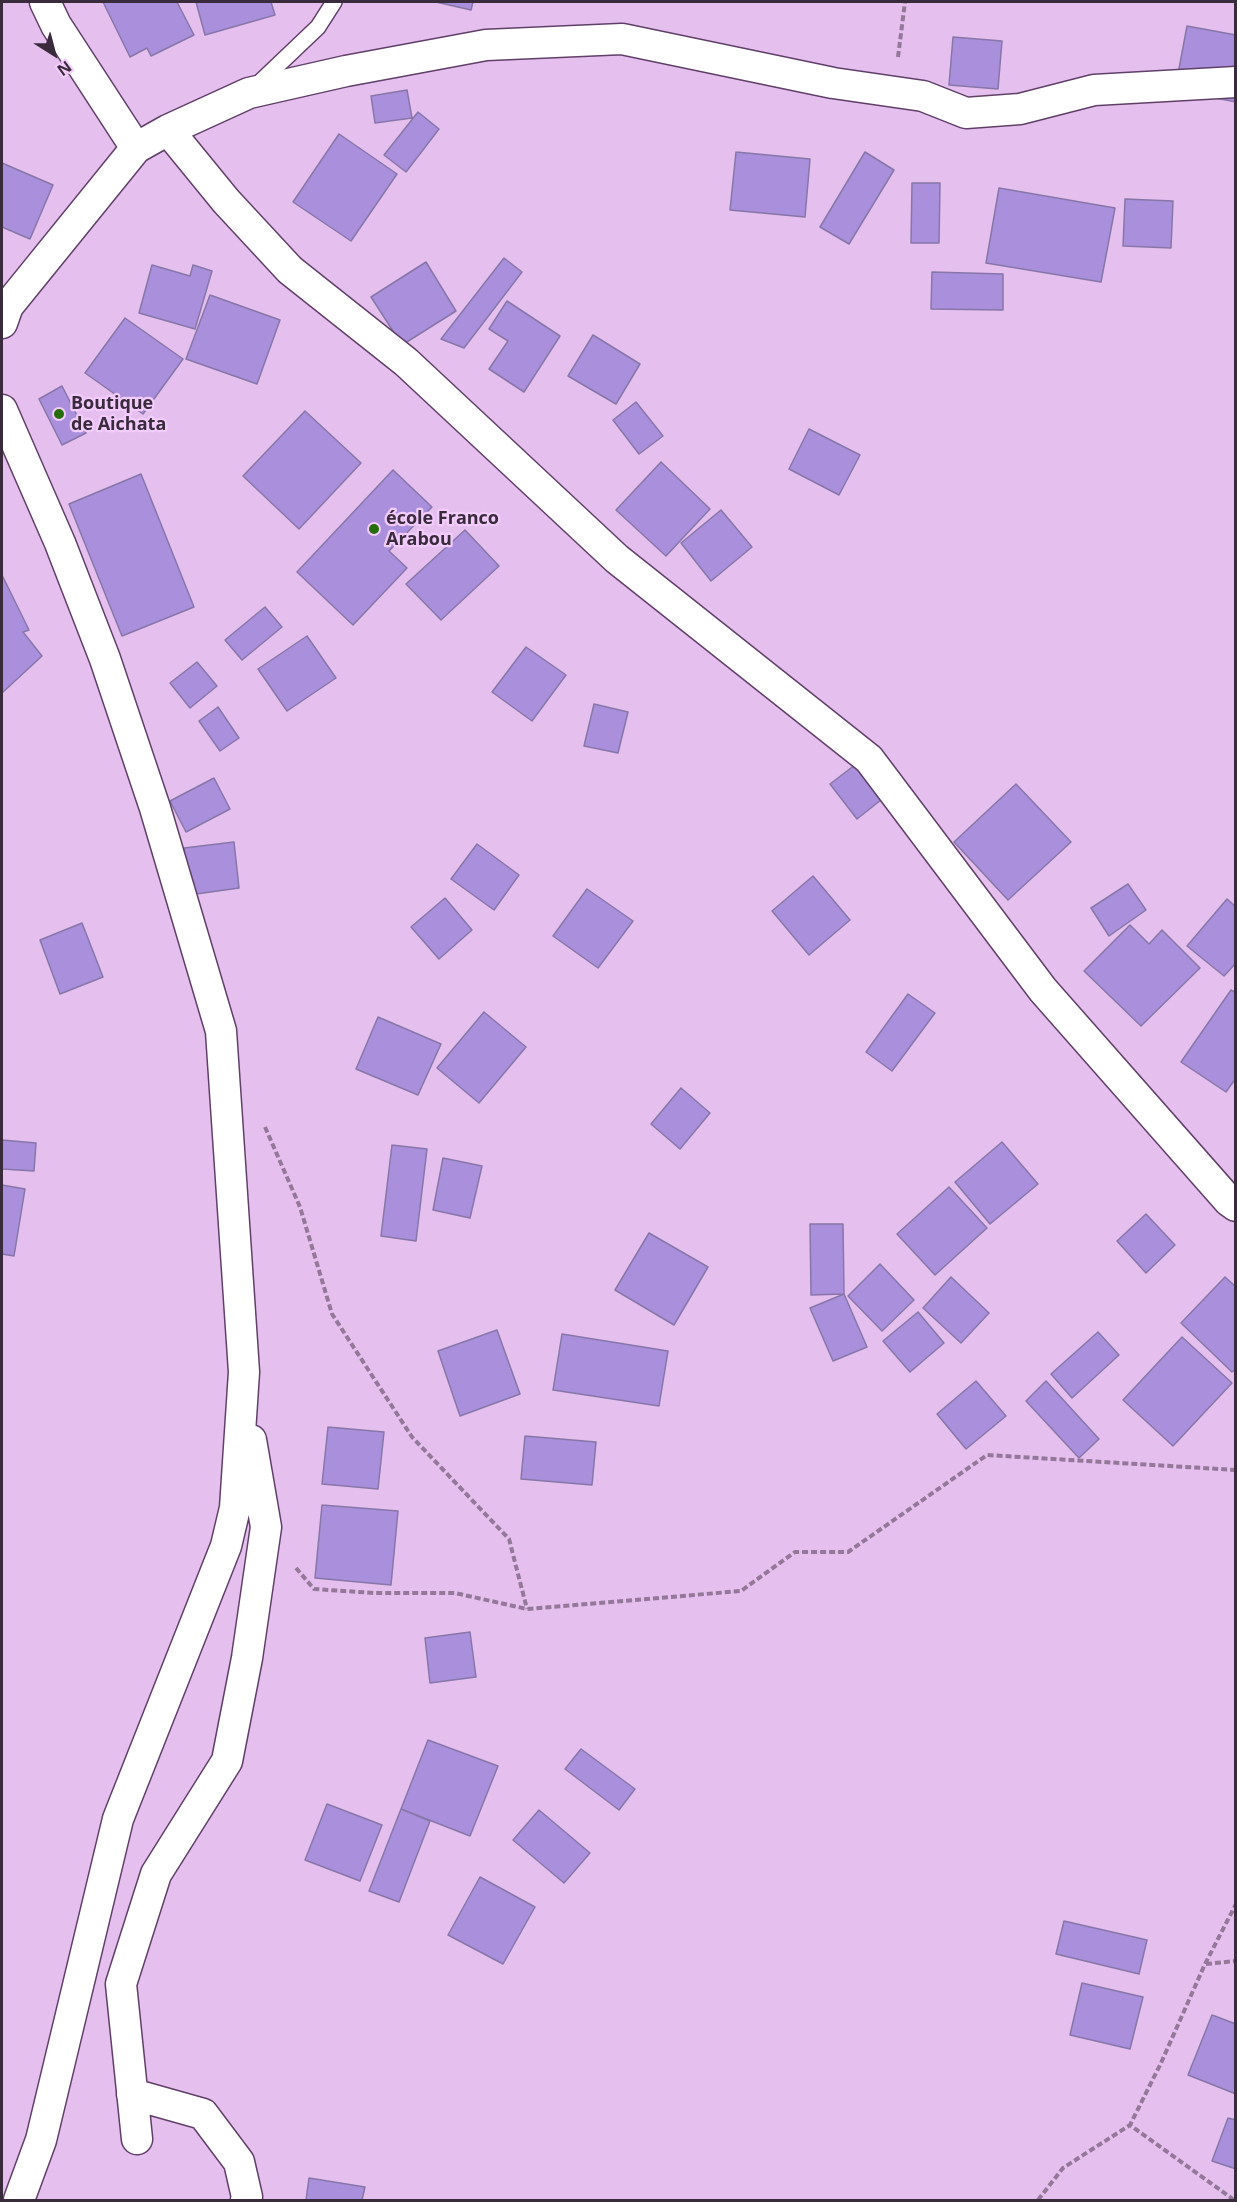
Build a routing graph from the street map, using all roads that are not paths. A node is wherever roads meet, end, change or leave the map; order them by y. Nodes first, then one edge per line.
1 (45, 2) edge
2 (334, 2) edge
3 (1236, 82) edge
4 (249, 93) junction
5 (168, 130) junction
6 (136, 148) junction
7 (4, 312) edge
8 (2, 410) edge
9 (1236, 1206) edge
10 (242, 1390) junction
11 (132, 2094) junction
12 (137, 2139) dead end
13 (19, 2200) edge
14 (246, 2200) edge

1 - 6 street
2 - 4 lane
3 - 4 street
4 - 5 street
5 - 6 street
5 - 9 street
6 - 7 street
8 - 10 street
10 - 11 street
10 - 13 street
11 - 12 street
11 - 14 street

